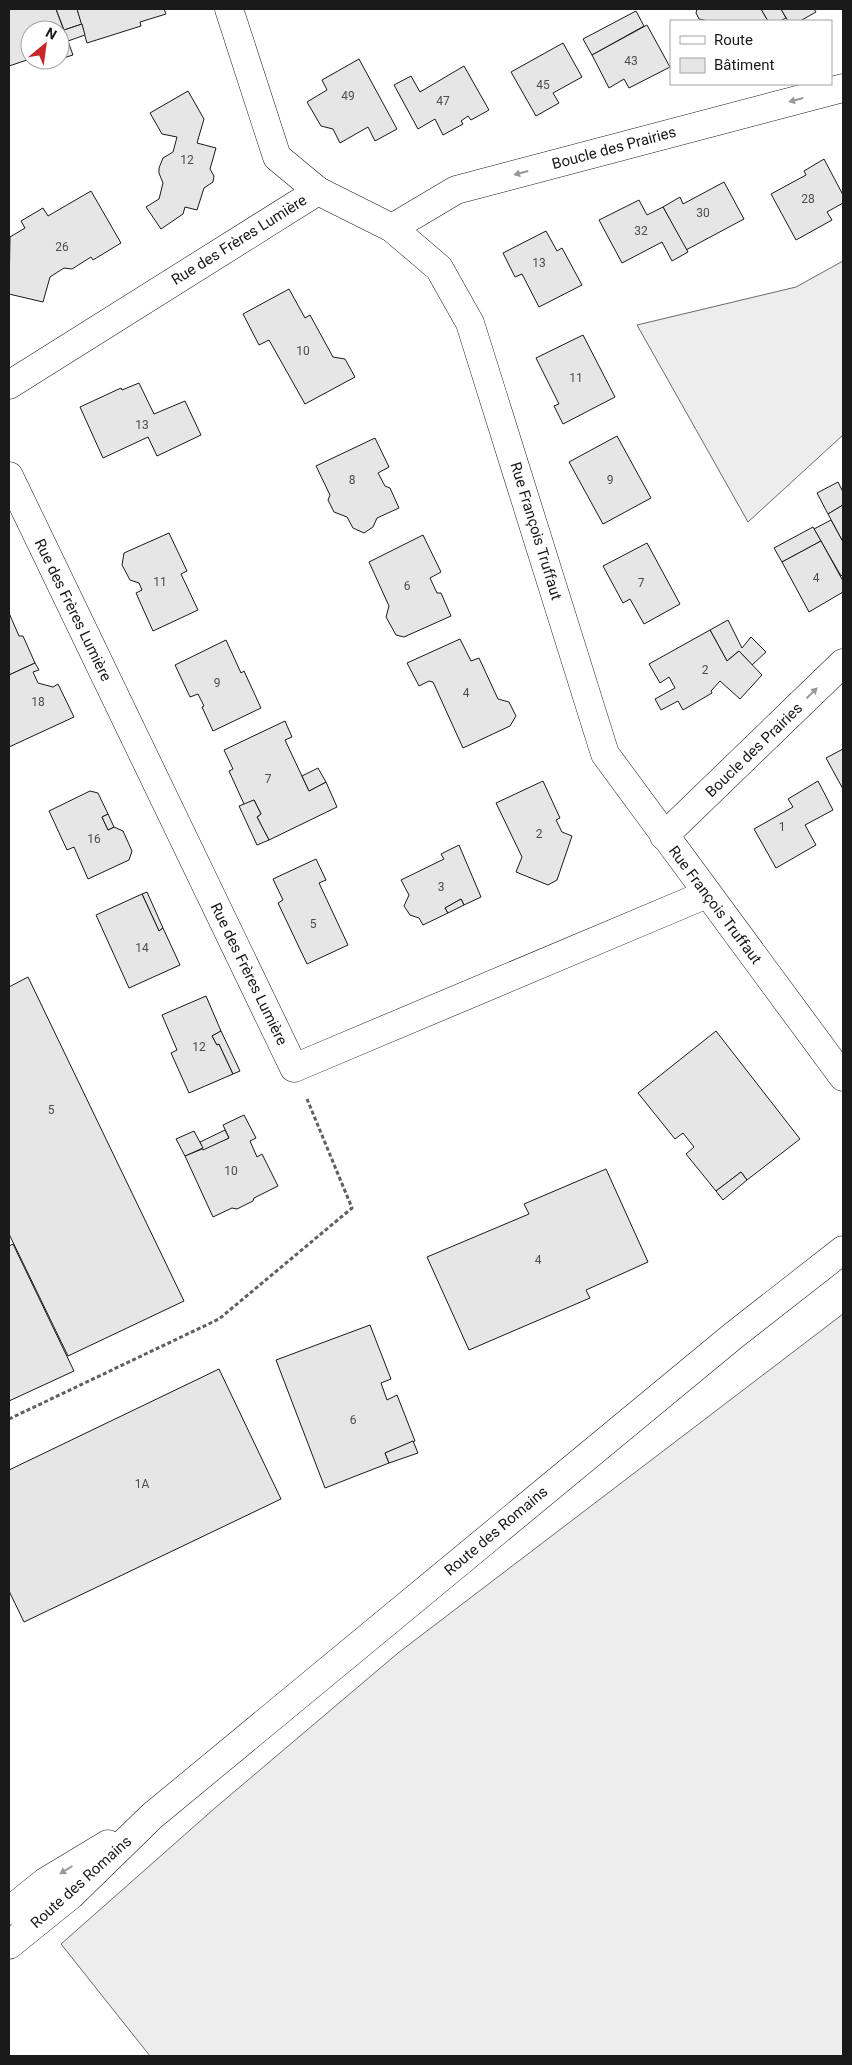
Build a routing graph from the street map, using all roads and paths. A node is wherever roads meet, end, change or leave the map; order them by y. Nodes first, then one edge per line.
1 (229, 9) edge
2 (843, 88) edge
3 (318, 191) junction
4 (392, 228) junction
5 (9, 385) edge
6 (9, 476) edge
7 (843, 663) edge
8 (664, 836) junction
9 (707, 894) junction
10 (294, 1068) junction
11 (843, 1077) edge
12 (843, 1250) edge
13 (9, 1419) edge
14 (152, 1816) junction
15 (9, 1911) edge
16 (9, 1945) edge

1 - 3 street, Rue François Truffaut
2 -> 4 street, Boucle des Prairies
3 - 4 street, Rue François Truffaut
3 - 5 street, Rue des Frères Lumière
4 - 8 street, Rue François Truffaut
6 - 10 street, Rue des Frères Lumière
8 -> 7 street, Boucle des Prairies
8 - 9 street, Rue François Truffaut
9 - 10 street
9 - 11 street, Rue François Truffaut
10 - 13 path
12 - 14 street, Route des Romains
14 -> 15 street, Route des Romains
14 - 16 street, Route des Romains

